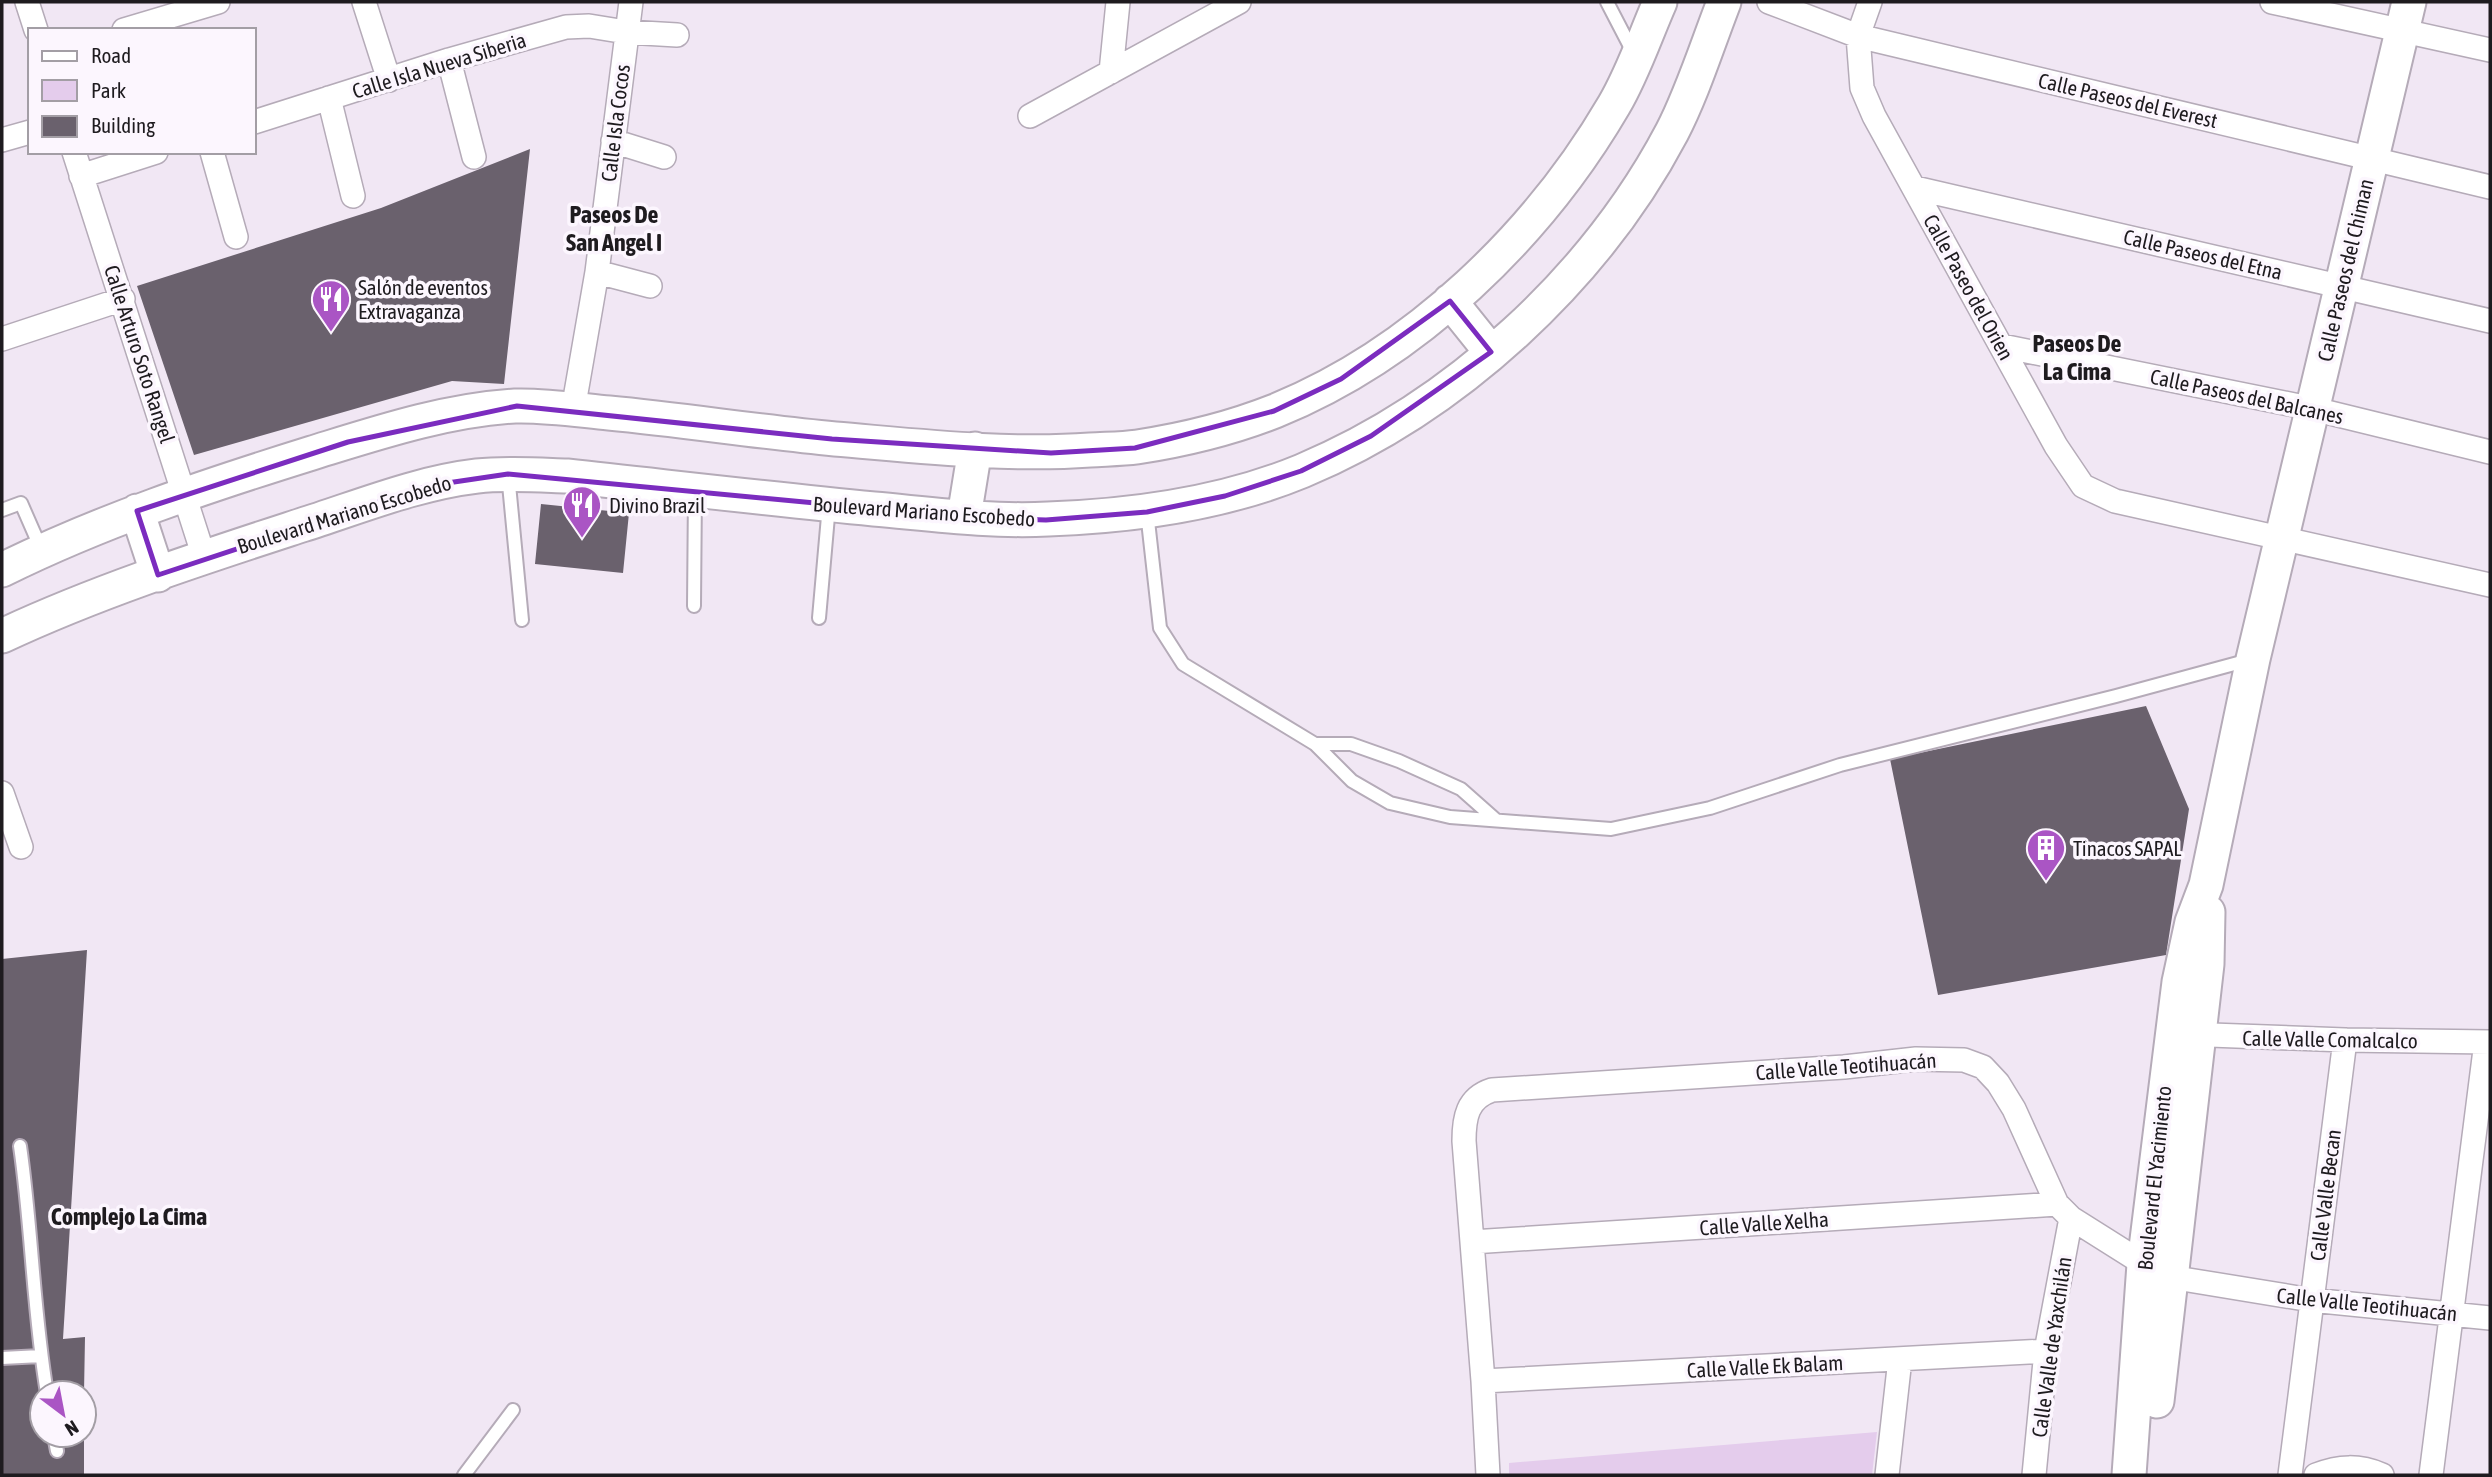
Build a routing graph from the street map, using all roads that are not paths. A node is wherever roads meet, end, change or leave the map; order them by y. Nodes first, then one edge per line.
1 (26, 2) edge
2 (218, 2) edge
3 (364, 2) edge
4 (631, 2) edge
5 (1118, 2) edge
6 (1239, 2) edge
7 (1606, 2) edge
8 (1660, 2) edge
9 (1724, 2) edge
10 (1769, 2) edge
11 (1870, 2) edge
12 (2272, 2) edge
13 (2405, 17) edge
14 (35, 28) edge
15 (131, 28) edge
16 (626, 32) junction
17 (677, 35) dead end
18 (1858, 36) junction
19 (2490, 50) edge
20 (1636, 57) junction
21 (449, 60) junction
22 (1111, 72) junction
23 (389, 80) junction
24 (329, 98) junction
25 (1030, 116) dead end
26 (256, 121) edge
27 (28, 133) edge
28 (2, 140) edge
29 (613, 141) junction
30 (75, 154) edge
31 (150, 154) edge
32 (213, 154) edge
33 (474, 157) dead end
34 (664, 158) dead end
35 (2371, 158) junction
36 (81, 176) junction
37 (2490, 187) edge
38 (1915, 188) junction
39 (353, 196) dead end
40 (236, 237) dead end
41 (597, 272) junction
42 (2341, 285) junction
43 (650, 286) dead end
44 (123, 299) junction
45 (1450, 301) junction
46 (2490, 321) edge
47 (2, 339) edge
48 (2002, 346) junction
49 (1492, 352) junction
50 (2314, 409) junction
51 (573, 410) junction
52 (975, 449) junction
53 (2490, 452) edge
54 (508, 474) junction
55 (695, 490) junction
56 (185, 494) junction
57 (829, 505) junction
58 (2, 510) edge
59 (137, 511) junction
60 (1147, 512) junction
61 (964, 517) junction
62 (2282, 538) junction
63 (42, 552) junction
64 (204, 557) junction
65 (2, 570) edge
66 (158, 575) junction
67 (2490, 585) edge
68 (694, 606) dead end
69 (819, 618) dead end
70 (522, 620) dead end
71 (2, 636) edge
72 (2253, 659) junction
73 (1315, 744) junction
74 (2, 793) edge
75 (1497, 820) junction
76 (21, 847) dead end
77 (2185, 1034) junction
78 (2345, 1040) junction
79 (2488, 1042) edge
80 (20, 1146) dead end
81 (2064, 1211) junction
82 (1472, 1242) junction
83 (2157, 1271) junction
84 (2311, 1300) junction
85 (2452, 1313) junction
86 (2490, 1318) edge
87 (2046, 1352) junction
88 (41, 1356) junction
89 (2, 1358) edge
90 (1900, 1359) junction
91 (45, 1379) edge
92 (1483, 1381) junction
93 (513, 1410) dead end
94 (464, 1475) edge
95 (1488, 1475) edge
96 (1887, 1475) edge
97 (2034, 1475) edge
98 (2129, 1475) edge
99 (2149, 1475) edge
100 (2290, 1475) edge
101 (2316, 1475) edge
102 (2382, 1475) edge
103 (2431, 1475) edge

1 - 14 street
2 - 15 street
3 - 23 street
4 - 16 street, Calle Isla Cocos
5 - 22 street
6 - 22 street
7 - 20 lane
8 - 20 street
9 - 49 street, Boulevard Mariano Escobedo
10 - 18 street, Calle Paseos del Everest
11 - 18 street, Calle Paseo del Orien
12 - 13 street
13 - 19 street
13 - 35 street, Calle Paseos del Chiman
16 - 17 street, Calle Isla Nueva Siberia
16 - 21 street, Calle Isla Nueva Siberia
16 - 29 street, Calle Isla Cocos
18 - 35 street, Calle Paseos del Everest
18 - 38 street, Calle Paseo del Orien
20 - 45 street
21 - 23 street, Calle Isla Nueva Siberia
21 - 33 street
22 - 25 street
23 - 24 street, Calle Isla Nueva Siberia
24 - 26 street, Calle Isla Nueva Siberia
24 - 39 street
27 - 28 street
29 - 34 street
29 - 41 street, Calle Isla Cocos
30 - 36 street, Calle Arturo Soto Rangel
31 - 36 street
32 - 40 street
35 - 37 street, Calle Paseos del Everest
35 - 42 street, Calle Paseos del Chiman
36 - 44 street, Calle Arturo Soto Rangel
38 - 42 street, Calle Paseos del Etna
38 - 48 street, Calle Paseo del Orien
41 - 43 street
41 - 51 street, Calle Isla Cocos
42 - 46 street, Calle Paseos del Etna
42 - 50 street, Calle Paseos del Chiman
44 - 47 street
44 - 56 street, Calle Arturo Soto Rangel
45 - 49 street
45 - 52 street
48 - 50 street, Calle Paseos del Balcanes
48 - 62 street, Calle Paseo del Orien
49 - 60 street, Boulevard Mariano Escobedo
50 - 53 street, Calle Paseos del Balcanes
50 - 62 street, Calle Paseos del Chiman
51 - 52 street
51 - 56 street
52 - 61 street
54 - 55 street, Boulevard Mariano Escobedo
54 - 64 street, Boulevard Mariano Escobedo
54 - 70 lane
55 - 57 street, Boulevard Mariano Escobedo
55 - 68 lane
56 - 59 street
56 - 64 street, Calle Arturo Soto Rangel
57 - 61 street, Boulevard Mariano Escobedo
57 - 69 lane
58 - 63 lane
59 - 63 street
59 - 66 street
60 - 61 street, Boulevard Mariano Escobedo
60 - 73 lane
62 - 67 street, Calle Paseo del Orien
62 - 72 street, Boulevard El Yacimiento
63 - 65 street
64 - 66 street, Boulevard Mariano Escobedo
66 - 71 street, Boulevard Mariano Escobedo
72 - 75 lane
72 - 77 street, Boulevard El Yacimiento
73 - 75 lane
73 - 75 lane
74 - 76 street
77 - 78 street, Calle Valle Comalcalco
77 - 83 street, Boulevard El Yacimiento
78 - 79 street, Calle Valle Comalcalco
78 - 84 street, Calle Valle Becan
79 - 85 street
80 - 88 lane
81 - 82 street, Calle Valle Xelha
81 - 82 street, Calle Valle Teotihuacán
81 - 83 street, Calle Valle Teotihuacán
81 - 87 street, Calle Valle de Yaxchilán
82 - 92 street, Calle Valle Teotihuacán
83 - 84 street, Calle Valle Teotihuacán
83 - 98 street, Boulevard El Yacimiento
83 - 99 street, Boulevard El Yacimiento
84 - 85 street, Calle Valle Teotihuacán
84 - 100 street, Calle Valle Becan
85 - 86 street, Calle Valle Teotihuacán
85 - 103 street
87 - 90 street, Calle Valle Ek Balam
87 - 97 street, Calle Valle de Yaxchilán
88 - 89 lane
88 - 91 lane
90 - 92 street, Calle Valle Ek Balam
90 - 96 street
92 - 95 street, Calle Valle Teotihuacán
93 - 94 lane
101 - 102 street

